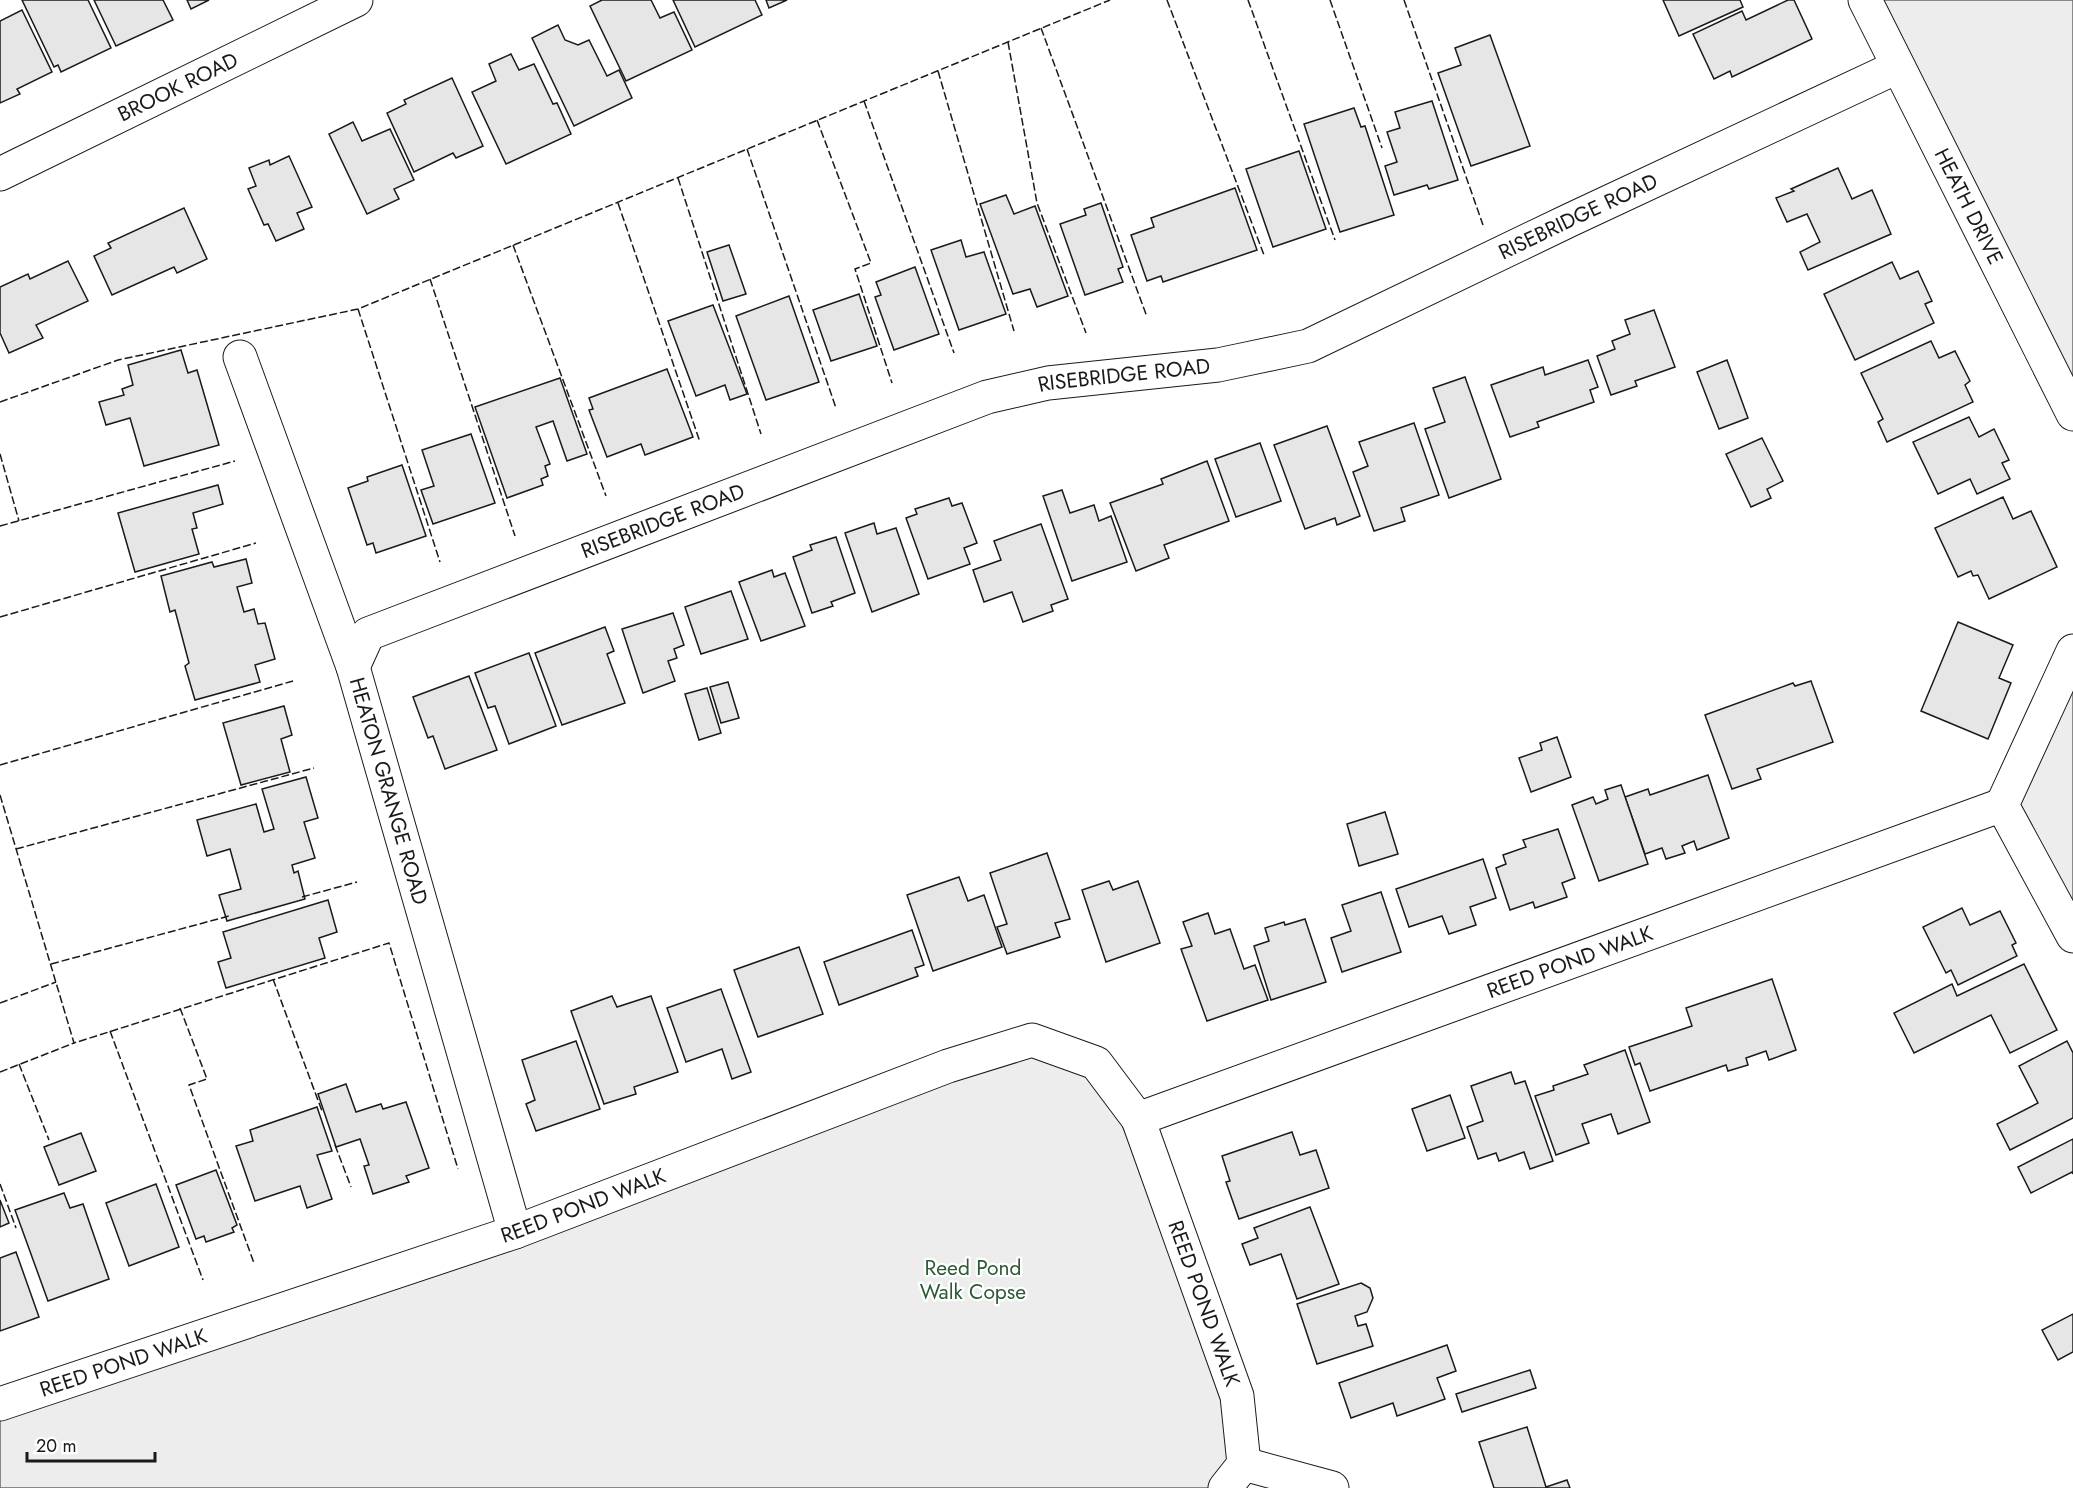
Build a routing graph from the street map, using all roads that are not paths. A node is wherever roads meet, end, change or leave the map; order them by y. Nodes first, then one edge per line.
1 (356, 0) edge
2 (1865, 0) edge
3 (1897, 67) junction
4 (0, 174) edge
5 (240, 357) dead end
6 (2073, 414) edge
7 (2073, 651) edge
8 (353, 667) junction
9 (2002, 805) junction
10 (2073, 936) edge
11 (1138, 1119) junction
12 (514, 1232) junction
13 (0, 1404) edge
14 (1235, 1476) edge
15 (1332, 1488) edge

1 - 4 street, BROOK ROAD
2 - 3 street, HEATH DRIVE
3 - 6 street, HEATH DRIVE
3 - 8 street, RISEBRIDGE ROAD
5 - 8 street, HEATON GRANGE ROAD
7 - 9 street
8 - 12 street, HEATON GRANGE ROAD
9 - 10 street
9 - 11 street, REED POND WALK
11 - 12 street, REED POND WALK
11 - 14 street, REED POND WALK
12 - 13 street, REED POND WALK
14 - 15 street

